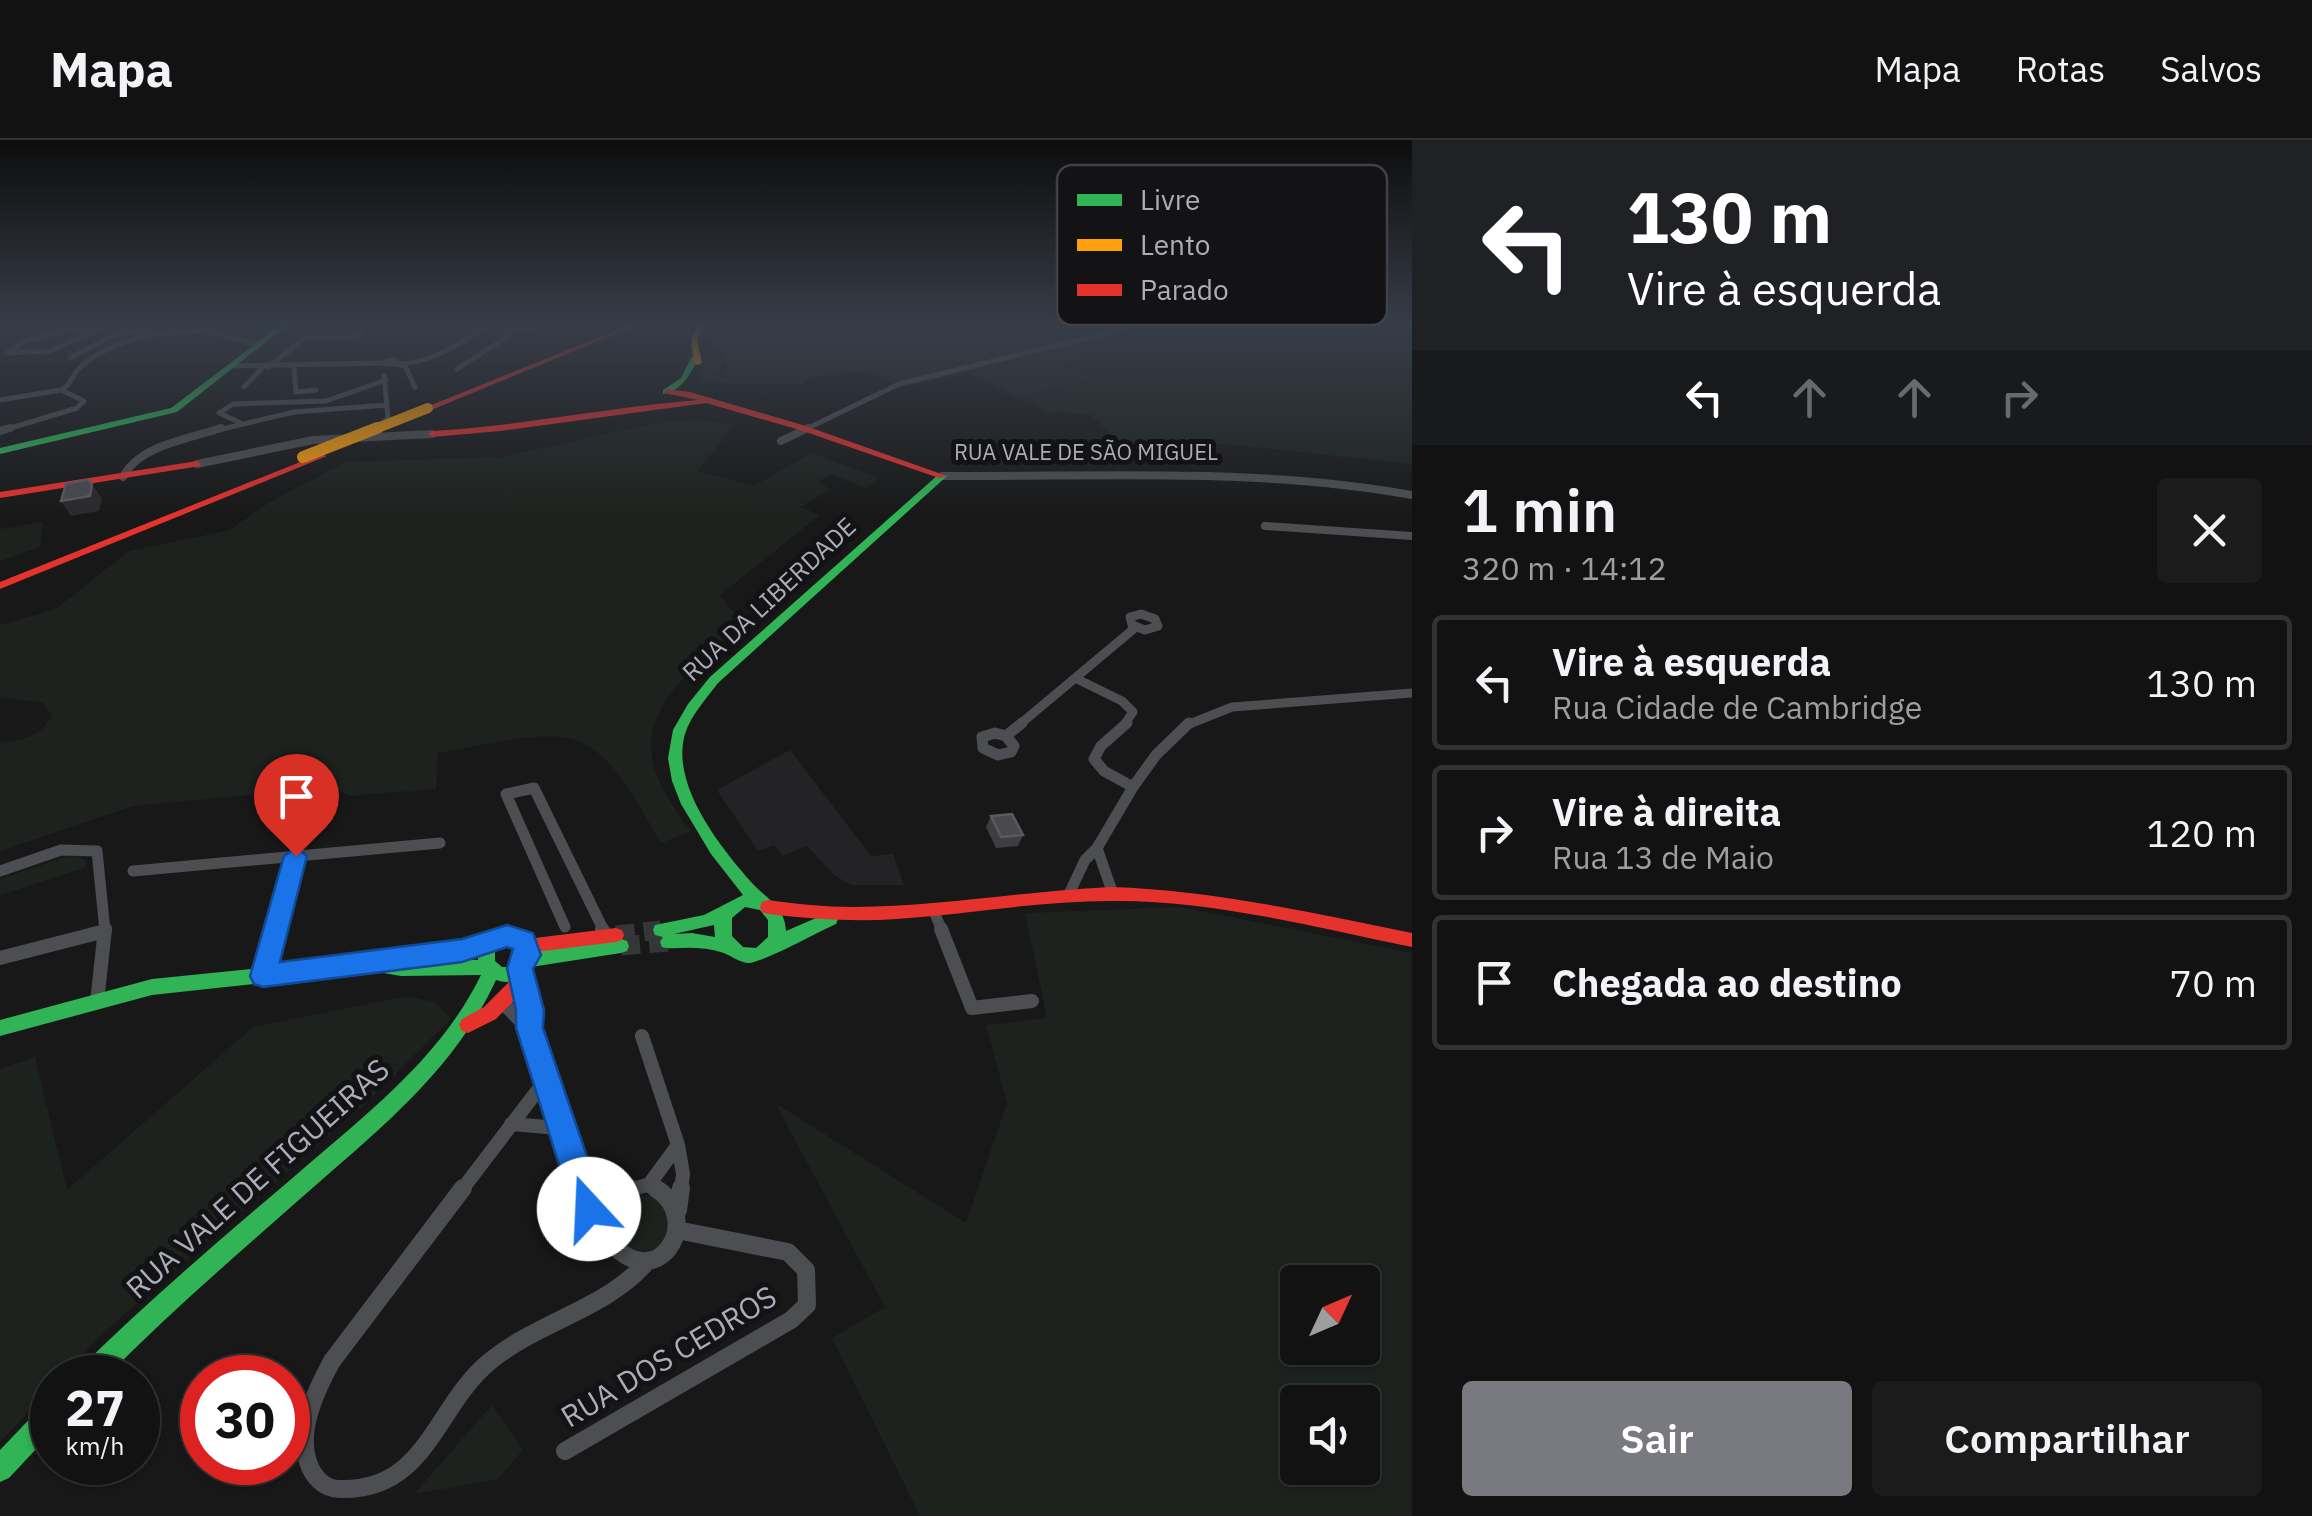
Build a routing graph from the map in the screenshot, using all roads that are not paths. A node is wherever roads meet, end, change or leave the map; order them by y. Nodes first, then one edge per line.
1 (61, 390) edge
2 (62, 390) edge
3 (203, 390) edge
4 (357, 390) edge
5 (387, 390) edge
6 (477, 390) edge
7 (683, 390) edge
8 (886, 390) edge
9 (682, 397) junction
10 (0, 400) edge
11 (388, 406) junction
12 (210, 408) dead end
13 (224, 410) junction
14 (239, 422) junction
15 (805, 428) junction
16 (0, 431) edge
17 (432, 434) joint
18 (367, 435) junction
19 (781, 441) dead end
20 (0, 450) edge
21 (313, 456) junction
22 (197, 464) joint
23 (123, 477) junction
24 (933, 478) junction
25 (1412, 495) edge
26 (0, 496) edge
27 (1264, 526) dead end
28 (1412, 536) edge
29 (0, 577) edge
30 (0, 586) edge
31 (1136, 627) dead end
32 (1074, 678) junction
33 (1412, 693) edge
34 (1006, 736) dead end
35 (1133, 787) junction
36 (440, 843) dead end
37 (1097, 848) junction
38 (296, 856) junction
39 (0, 871) edge
40 (133, 871) dead end
41 (733, 875) junction
42 (1112, 894) junction
43 (1068, 896) junction
44 (765, 906) junction
45 (933, 909) junction
46 (727, 910) junction
47 (831, 918) junction
48 (565, 926) dead end
49 (106, 931) junction
50 (614, 939) joint
51 (1412, 940) edge
52 (493, 942) junction
53 (774, 944) junction
54 (731, 947) junction
55 (0, 958) edge
56 (524, 963) junction
57 (372, 964) junction
58 (490, 969) junction
59 (263, 976) junction
60 (98, 1002) junction
61 (1032, 1002) dead end
62 (503, 1003) junction
63 (468, 1024) junction
64 (0, 1028) edge
65 (530, 1028) junction
66 (642, 1036) dead end
67 (544, 1082) junction
68 (510, 1124) junction
69 (559, 1128) junction
70 (565, 1145) junction
71 (678, 1145) junction
72 (648, 1186) junction
73 (627, 1190) junction
74 (677, 1222) junction
75 (607, 1241) junction
76 (644, 1265) junction
77 (113, 1355) edge
78 (30, 1438) edge
79 (565, 1451) dead end
80 (0, 1470) edge

1 - 10 street
2 - 16 street
3 - 20 main road
4 - 13 street
5 - 11 street
6 - 21 main road, bridge
7 - 9 main road
8 - 15 street
9 - 15 main road, RUA VALE DE SÃO MIGUEL
9 - 17 main road
11 - 14 street
11 - 18 street
12 - 13 street
13 - 14 street
14 - 23 street
15 - 19 street
15 - 24 main road, RUA VALE DE SÃO MIGUEL
17 - 18 street
18 - 22 street
21 - 29 main road
21 - 30 main road
22 - 23 main road
23 - 26 main road
24 - 25 street, RUA VALE DE SÃO MIGUEL
24 - 41 main road, RUA DA LIBERDADE
27 - 28 street
31 - 32 street
32 - 34 street
32 - 35 street
33 - 35 street
35 - 37 street
36 - 38 street
37 - 42 street
37 - 43 street
38 - 40 street
38 - 59 street
39 - 49 street
41 - 44 main road, RUA DA LIBERDADE
41 - 46 main road
42 - 43 main road
42 - 51 main road
43 - 45 main road
44 - 46 main road
44 - 47 main road
44 - 53 main road
45 - 47 main road
45 - 61 street
46 - 54 main road
46 - 54 main road
47 - 53 main road
48 - 50 street
49 - 55 street
49 - 60 street
50 - 56 main road
52 - 56 main road
52 - 57 main road
52 - 58 main road
53 - 54 main road
56 - 58 main road
56 - 62 main road, RUA VALE DE FIGUEIRAS
56 - 65 street
57 - 58 main road
57 - 59 main road
58 - 63 main road, RUA VALE DE FIGUEIRAS
59 - 60 main road
60 - 64 main road
62 - 63 main road, RUA VALE DE FIGUEIRAS
62 - 65 street
63 - 77 main road, RUA VALE DE FIGUEIRAS
65 - 67 street
66 - 71 street
67 - 68 street
67 - 69 street
68 - 69 street
68 - 76 street
69 - 70 street
70 - 73 street
70 - 75 street
71 - 72 street
71 - 74 street
72 - 73 street
72 - 74 street
73 - 75 street
74 - 76 street
74 - 79 street, RUA DOS CEDROS
75 - 76 street
78 - 80 main road

